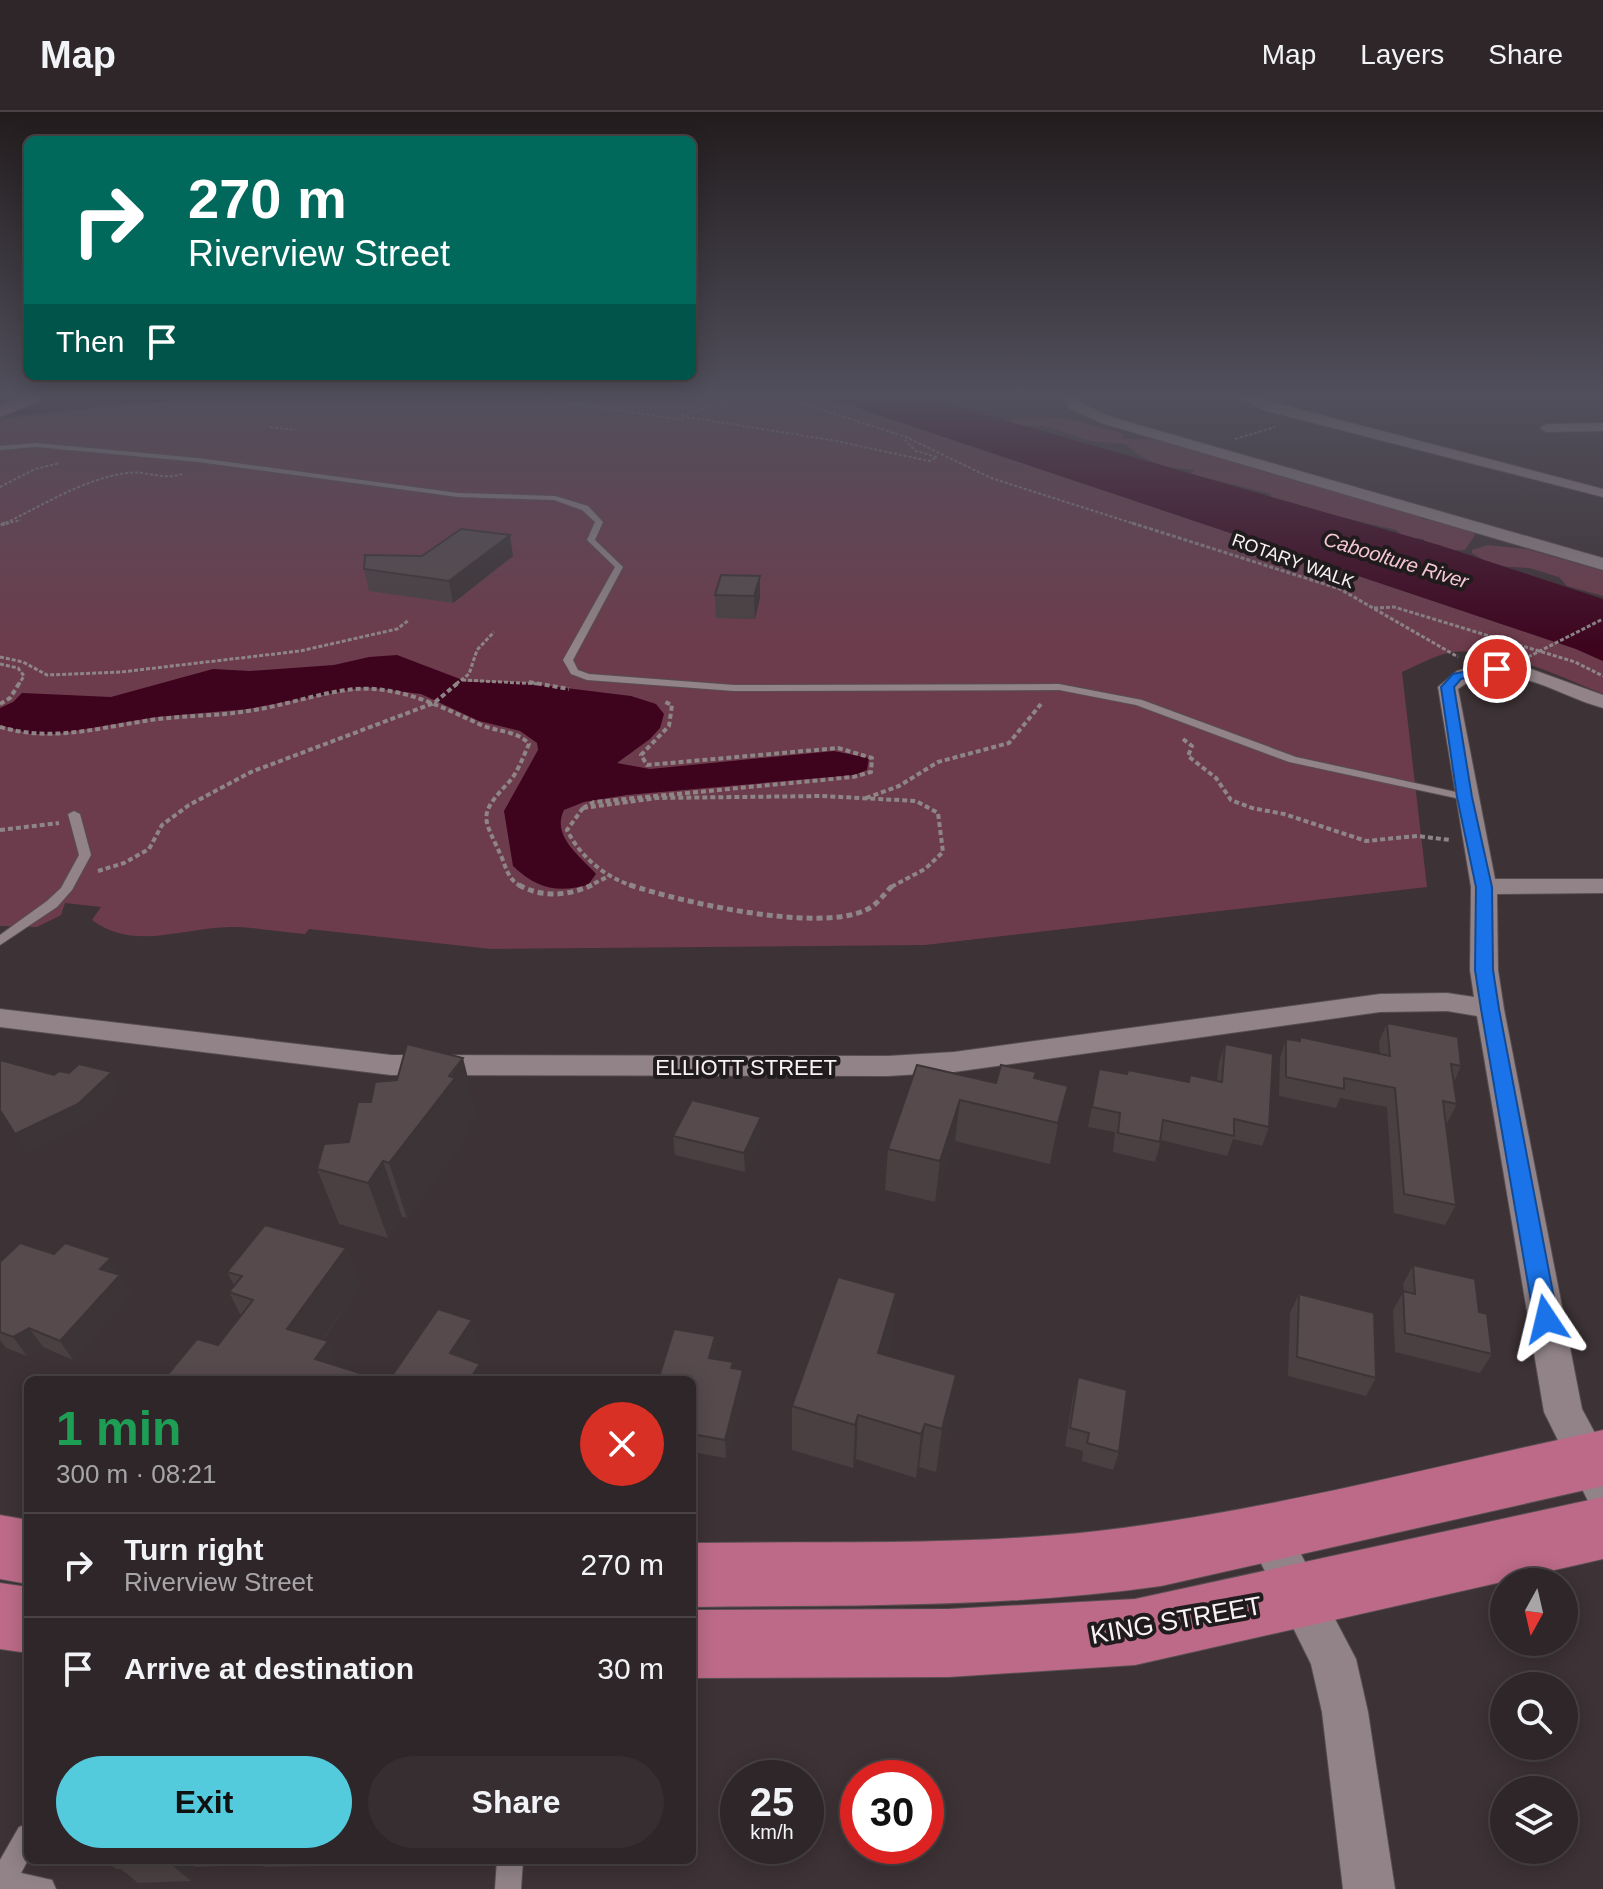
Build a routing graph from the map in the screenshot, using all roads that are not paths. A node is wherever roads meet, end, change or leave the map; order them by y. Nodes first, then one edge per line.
1 (353, 481) edge
2 (1317, 481) edge
3 (1555, 481) edge
4 (1603, 493) edge
5 (1603, 564) edge
6 (1603, 702) edge
7 (1465, 797) junction
8 (74, 817) road end
9 (1603, 886) edge
10 (1484, 887) junction
11 (0, 941) edge
12 (1490, 1009) junction
13 (0, 1018) edge
14 (1597, 1469) edge
15 (1603, 1528) edge
16 (1267, 1533) junction
17 (0, 1547) edge
18 (24, 1551) edge
19 (696, 1575) edge
20 (1303, 1596) junction
21 (0, 1616) edge
22 (24, 1619) edge
23 (696, 1644) edge
24 (24, 1843) edge
25 (510, 1864) edge
26 (0, 1883) edge
27 (43, 1889) edge
28 (508, 1889) edge
29 (1369, 1889) edge

1 - 7 lane
2 - 5 street
3 - 4 street
6 - 7 street
7 - 10 street
8 - 11 lane
9 - 10 street
10 - 12 street
12 - 13 street, ELLIOTT STREET
12 - 14 street
14 - 16 main road
15 - 20 main road, KING STREET
16 - 19 main road
16 - 20 street
17 - 18 main road
20 - 23 main road, KING STREET
20 - 29 street
21 - 22 main road
24 - 26 lane
25 - 28 lane
26 - 27 lane

